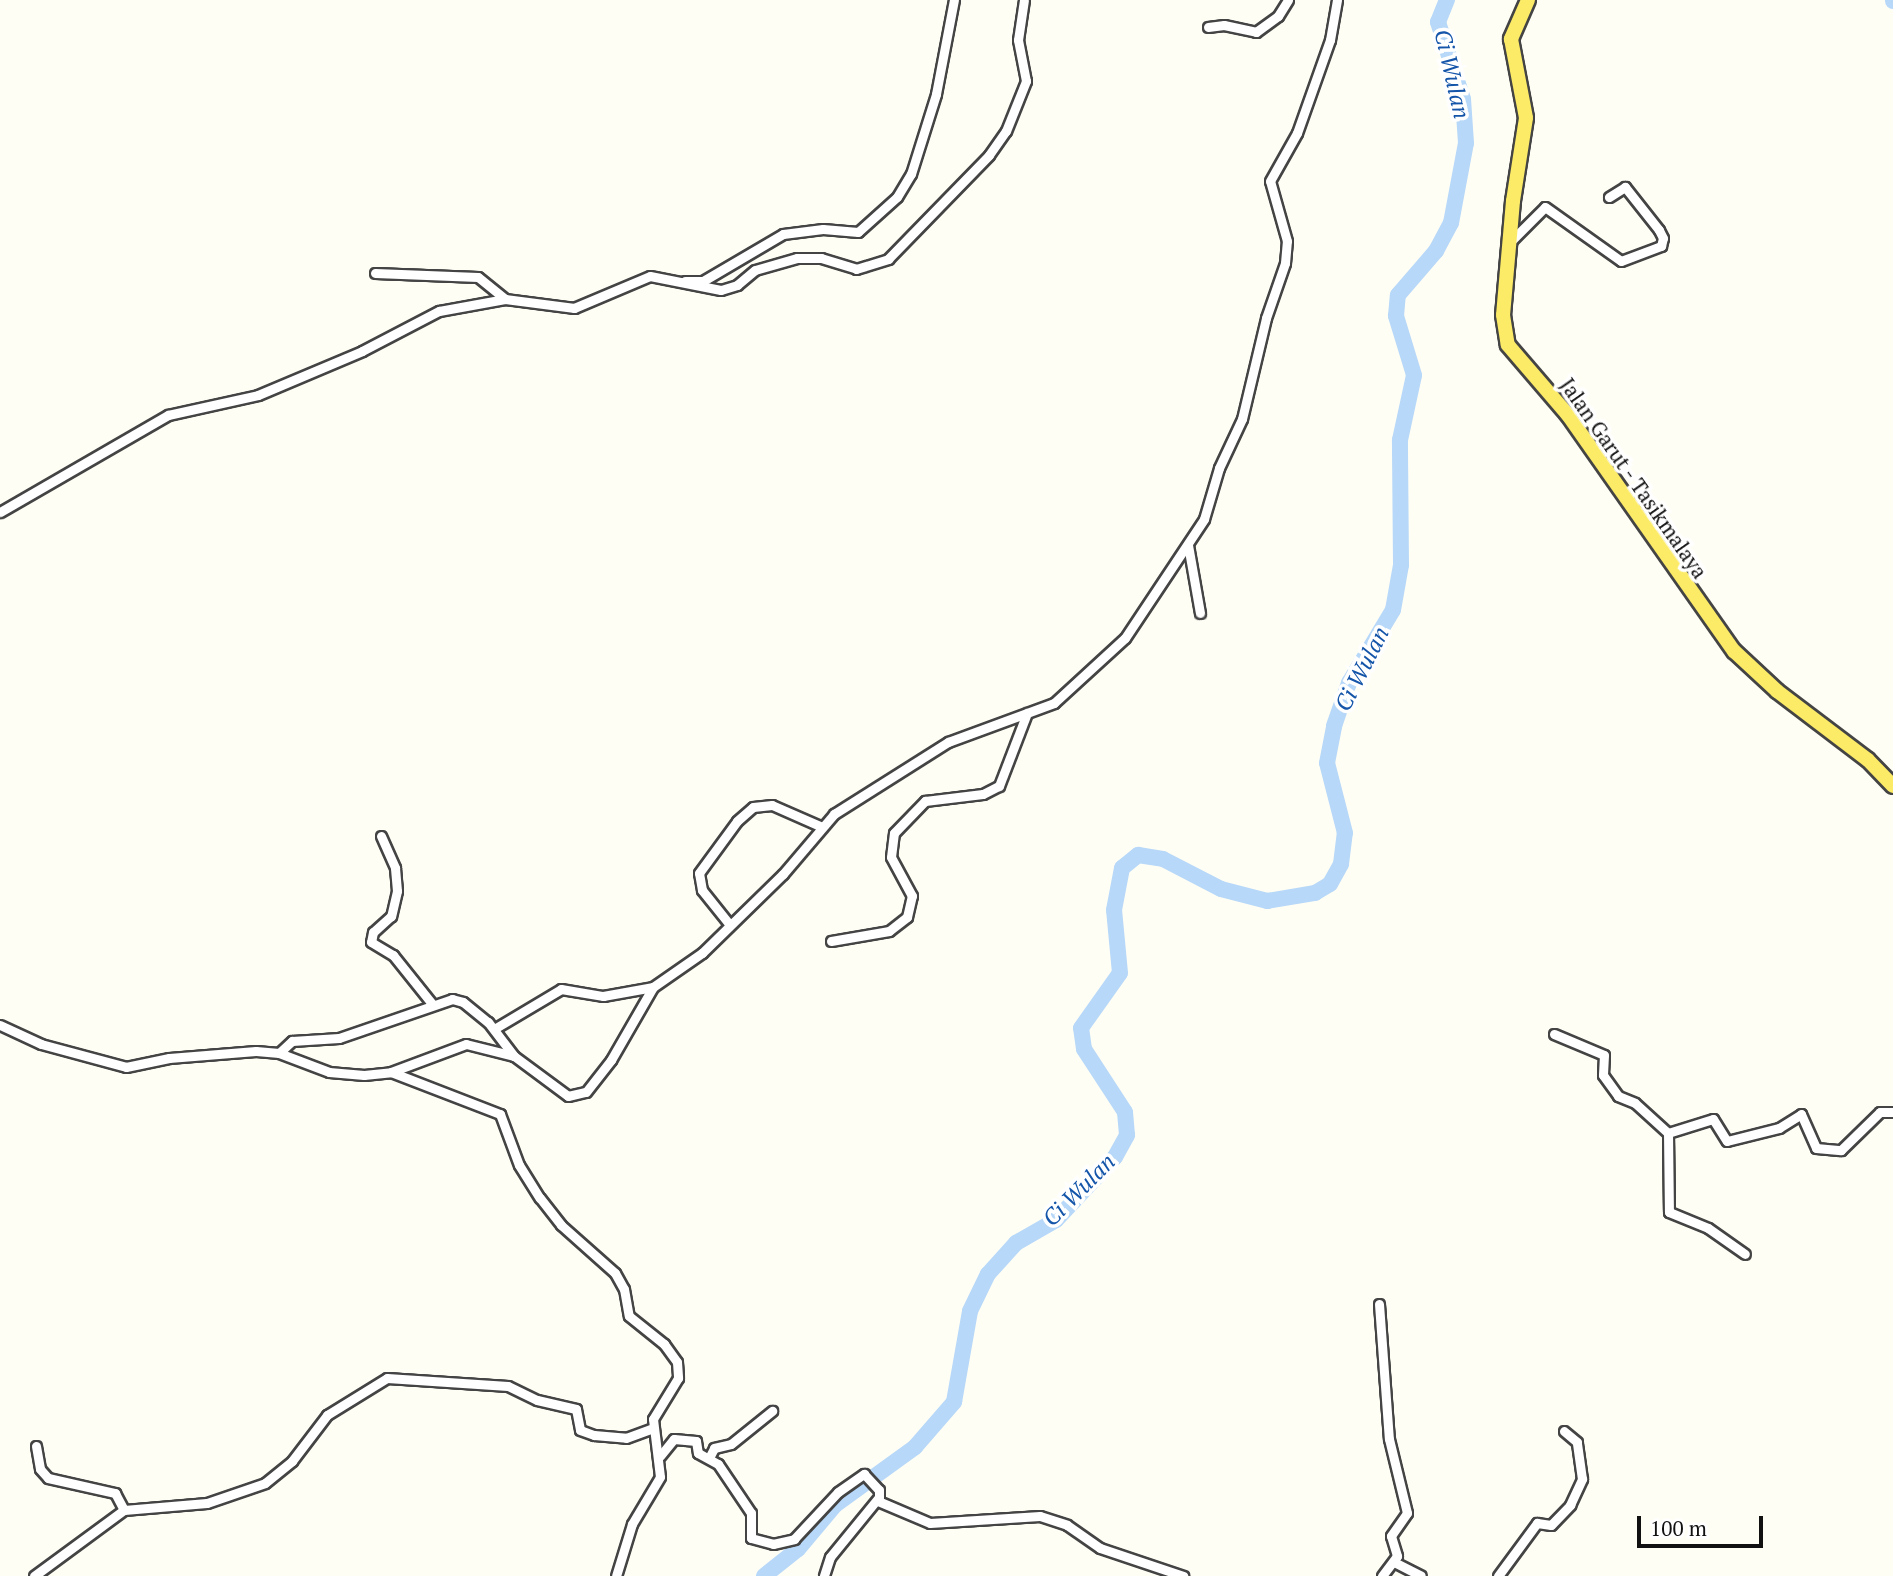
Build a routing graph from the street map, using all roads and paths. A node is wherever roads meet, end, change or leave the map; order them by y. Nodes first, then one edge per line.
1 (954, 0) edge
2 (1024, 0) edge
3 (1288, 0) edge
4 (1337, 0) edge
5 (1528, 0) edge
6 (1208, 27) dead end
7 (1609, 197) dead end
8 (1510, 242) junction
9 (375, 273) dead end
10 (679, 281) junction
11 (505, 299) junction
12 (0, 512) edge
13 (1188, 545) junction
14 (1200, 613) dead end
15 (1027, 713) junction
16 (1893, 786) edge
17 (820, 826) junction
18 (381, 836) dead end
19 (730, 925) junction
20 (831, 940) dead end
21 (653, 987) junction
22 (433, 1005) junction
23 (0, 1025) edge
24 (494, 1029) junction
25 (1553, 1034) dead end
26 (279, 1053) junction
27 (514, 1056) junction
28 (391, 1072) junction
29 (1893, 1112) edge
30 (1668, 1133) junction
31 (1745, 1254) dead end
32 (1380, 1304) dead end
33 (772, 1411) dead end
34 (653, 1428) junction
35 (1564, 1431) dead end
36 (36, 1446) dead end
37 (660, 1456) junction
38 (709, 1458) junction
39 (878, 1501) junction
40 (124, 1510) junction
41 (1394, 1562) junction
42 (34, 1576) edge
43 (616, 1576) edge
44 (824, 1576) edge
45 (1183, 1576) edge
46 (1382, 1576) edge
47 (1421, 1576) edge
48 (1498, 1576) edge

1 - 10 street
2 - 10 street
3 - 6 street
4 - 13 street
5 - 8 main road, Jalan Garut - Tasikmalaya
7 - 8 street
8 - 16 main road, Jalan Garut - Tasikmalaya
9 - 11 street
10 - 11 street
11 - 12 street
13 - 14 street
13 - 15 street
15 - 17 street
15 - 20 street
17 - 19 street
17 - 19 street
18 - 22 street
19 - 21 street
21 - 24 street
21 - 27 street
22 - 24 street
22 - 26 street
23 - 26 street
24 - 27 street
25 - 30 street
26 - 28 street
27 - 28 street
28 - 34 street
29 - 30 street
30 - 31 street
32 - 41 street
33 - 38 street
34 - 37 street
34 - 40 street
35 - 48 street
36 - 40 street
37 - 38 street
37 - 43 street
38 - 39 street
39 - 44 street
39 - 45 street
40 - 42 street
41 - 46 street
41 - 47 street

